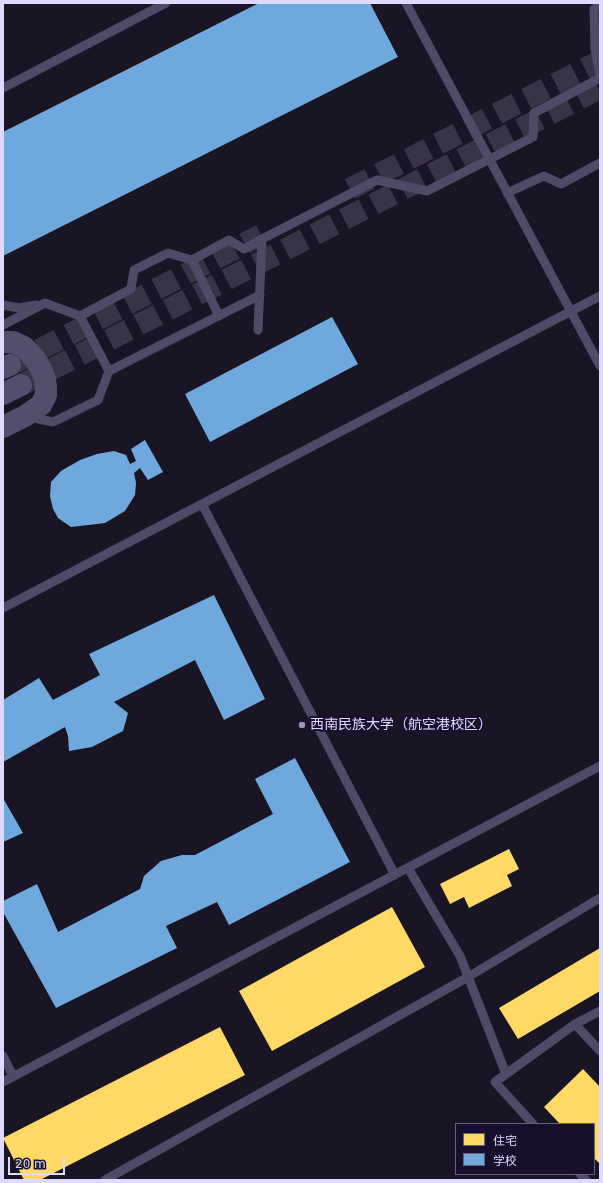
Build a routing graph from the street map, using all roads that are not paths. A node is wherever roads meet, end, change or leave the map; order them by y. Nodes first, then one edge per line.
1 (166, 3) edge
2 (406, 3) edge
3 (600, 6) edge
4 (600, 74) edge
5 (600, 78) edge
6 (3, 88) edge
7 (490, 159) junction
8 (600, 163) edge
9 (507, 193) junction
10 (262, 239) junction
11 (192, 260) junction
12 (260, 295) junction
13 (600, 296) edge
14 (45, 303) junction
15 (3, 305) edge
16 (571, 311) junction
17 (80, 316) junction
18 (219, 316) junction
19 (3, 326) edge
20 (258, 330) dead end
21 (3, 342) edge
22 (600, 366) edge
23 (108, 372) junction
24 (25, 416) junction
25 (3, 427) edge
26 (202, 504) junction
27 (3, 608) edge
28 (600, 766) edge
29 (408, 868) junction
30 (395, 875) junction
31 (600, 898) edge
32 (468, 977) junction
33 (600, 1011) edge
34 (575, 1024) junction
35 (600, 1051) edge
36 (3, 1056) edge
37 (506, 1074) junction
38 (13, 1076) junction
39 (3, 1082) edge
40 (532, 1123) edge
41 (105, 1180) edge

1 - 6 lane
2 - 7 lane
3 - 4 lane
5 - 7 lane
7 - 9 lane
7 - 10 lane
8 - 9 lane
9 - 16 lane
10 - 11 lane
10 - 12 lane
11 - 17 lane
11 - 18 lane
12 - 18 lane
12 - 20 lane
13 - 16 lane
14 - 15 lane
14 - 17 lane
14 - 19 lane
16 - 22 lane
16 - 26 lane
17 - 23 lane
18 - 23 lane
21 - 24 street
23 - 24 lane
24 - 25 street
26 - 27 lane
26 - 30 lane
28 - 29 lane
29 - 30 lane
29 - 32 lane
30 - 38 lane
31 - 32 lane
32 - 37 lane
32 - 41 lane
33 - 34 lane
34 - 35 lane
34 - 37 lane
36 - 38 lane
37 - 40 lane
38 - 39 lane

